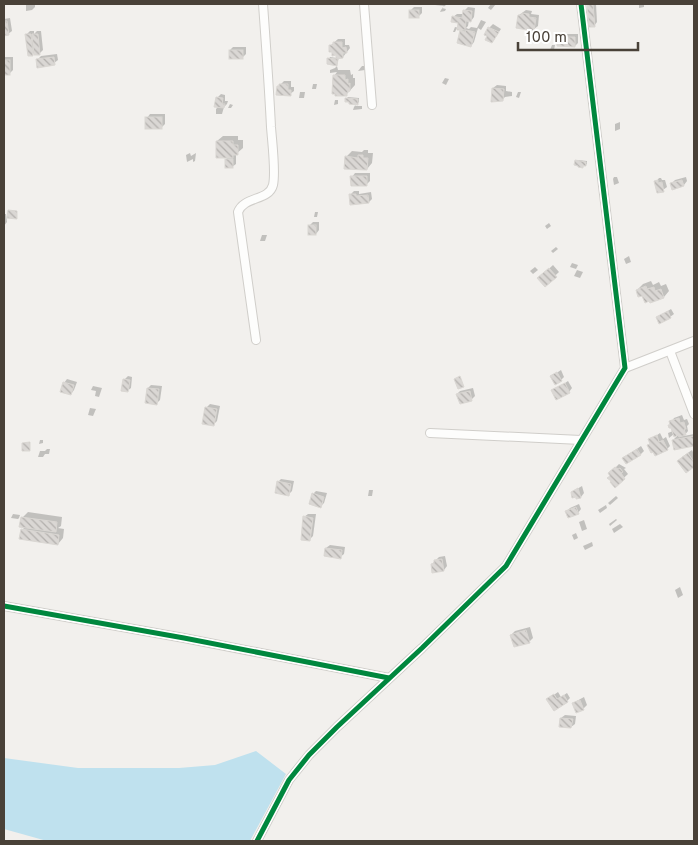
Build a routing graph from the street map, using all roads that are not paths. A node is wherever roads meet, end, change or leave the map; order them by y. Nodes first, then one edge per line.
1 (263, 4) edge
2 (364, 4) edge
3 (581, 4) edge
4 (372, 104) dead end
5 (256, 340) dead end
6 (694, 341) edge
7 (670, 351) junction
8 (625, 368) junction
9 (694, 414) edge
10 (430, 433) dead end
11 (581, 440) junction
12 (4, 606) edge
13 (390, 678) junction
14 (257, 841) edge

1 - 5 street
2 - 4 street
3 - 8 street
6 - 7 street
7 - 8 street
7 - 9 street
8 - 11 street
10 - 11 street
11 - 13 street
12 - 13 street
13 - 14 street

